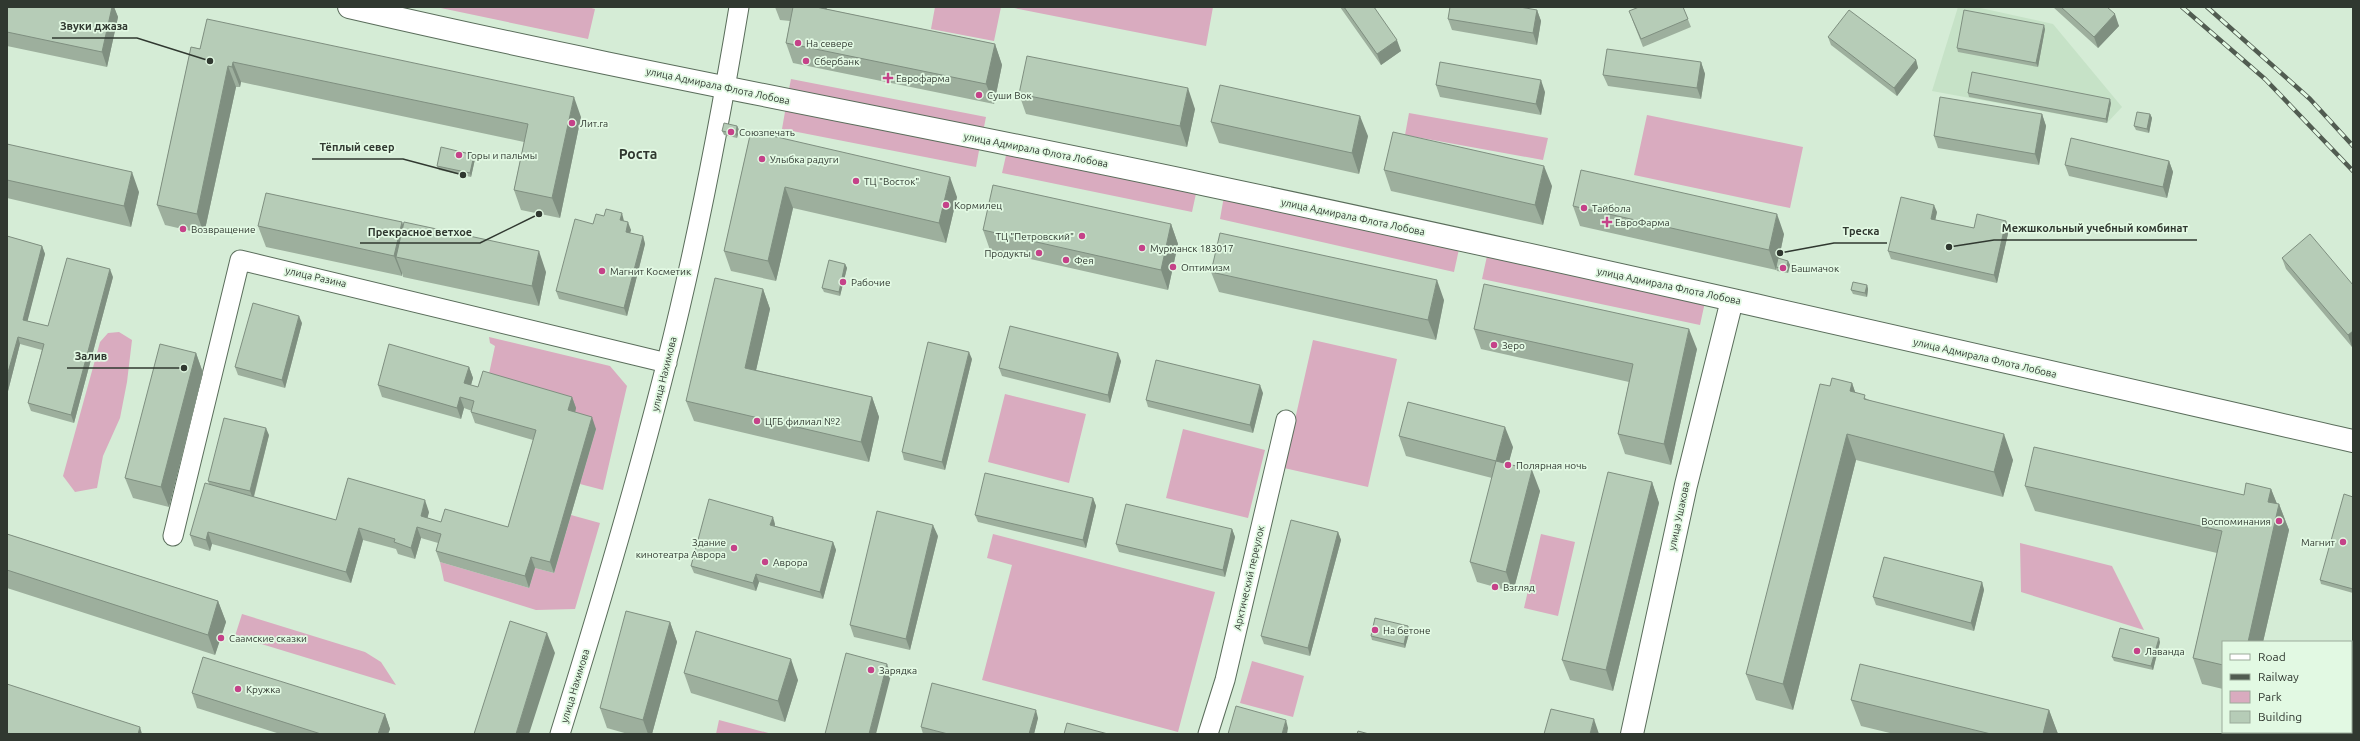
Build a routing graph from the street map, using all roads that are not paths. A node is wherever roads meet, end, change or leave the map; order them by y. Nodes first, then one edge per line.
1 (349, 7) edge
2 (739, 7) edge
3 (725, 88) junction
4 (1732, 300) junction
5 (667, 363) junction
6 (1286, 420) dead end
7 (2353, 441) edge
8 (173, 536) dead end
9 (560, 734) edge
10 (1208, 734) edge
11 (1632, 734) edge

1 - 3 street, улица Адмирала Флота Лобова
2 - 3 street, улица Нахимова
3 - 4 street, улица Адмирала Флота Лобова
3 - 5 street, улица Нахимова
4 - 7 street, улица Адмирала Флота Лобова
4 - 11 street, улица Ушакова
5 - 8 street, улица Разина
5 - 9 street, улица Нахимова
6 - 10 street, Арктический переулок

